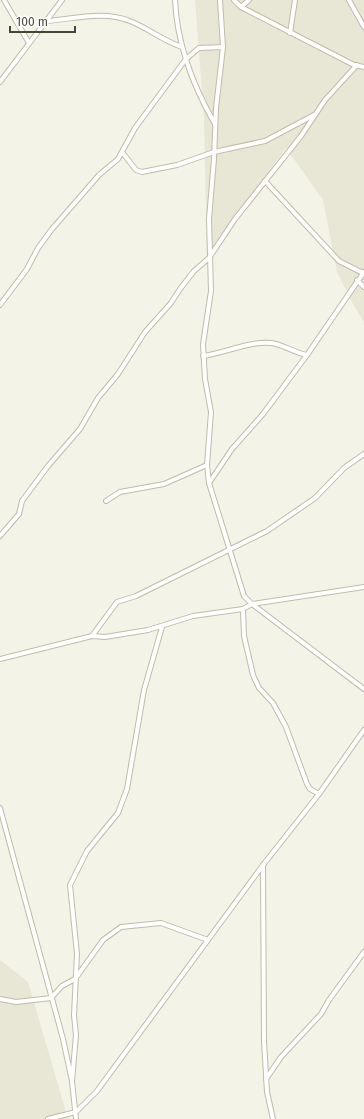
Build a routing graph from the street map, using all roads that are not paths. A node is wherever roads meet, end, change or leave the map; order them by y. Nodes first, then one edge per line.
1 (4, 0) edge
2 (62, 0) edge
3 (175, 0) edge
4 (220, 0) edge
5 (234, 0) edge
6 (249, 0) edge
7 (295, 0) edge
8 (349, 0) edge
9 (241, 7) junction
10 (47, 21) junction
11 (364, 27) edge
12 (290, 33) junction
13 (29, 43) junction
14 (182, 47) junction
15 (223, 47) junction
16 (186, 60) junction
17 (357, 65) junction
18 (364, 67) edge
19 (0, 82) edge
20 (315, 115) junction
21 (215, 124) junction
22 (122, 152) junction
23 (214, 152) junction
24 (265, 181) junction
25 (209, 258) junction
26 (364, 272) edge
27 (357, 280) junction
28 (364, 287) edge
29 (0, 305) edge
30 (203, 356) junction
31 (307, 356) junction
32 (364, 454) edge
33 (207, 465) junction
34 (209, 483) junction
35 (106, 501) dead end
36 (0, 536) edge
37 (228, 549) junction
38 (364, 587) edge
39 (252, 604) junction
40 (243, 609) junction
41 (162, 626) junction
42 (92, 636) junction
43 (0, 659) edge
44 (364, 689) edge
45 (364, 730) edge
46 (319, 794) junction
47 (0, 808) edge
48 (263, 865) junction
49 (208, 940) junction
50 (364, 952) edge
51 (75, 979) junction
52 (51, 998) junction
53 (0, 999) edge
54 (266, 1079) junction
55 (72, 1082) junction
56 (76, 1112) junction
57 (48, 1119) edge
58 (76, 1119) edge
59 (273, 1119) edge

1 - 13 street
2 - 10 street
3 - 14 street
4 - 15 street
5 - 9 street
6 - 9 street
7 - 12 street
8 - 11 street
9 - 12 street
10 - 13 street
10 - 14 street
12 - 17 street
13 - 19 street
14 - 16 street
15 - 16 street
15 - 21 street
16 - 21 street
16 - 22 street
17 - 18 street
17 - 20 street
20 - 23 street
20 - 24 street
21 - 23 street
22 - 23 street
22 - 29 street
23 - 25 street
24 - 25 street
24 - 26 street
25 - 30 street
25 - 36 street
26 - 27 street
27 - 28 street
27 - 31 street
30 - 31 street
30 - 33 street
31 - 34 street
32 - 37 street
33 - 34 street
33 - 35 street
34 - 37 street
37 - 39 street
37 - 42 street
38 - 39 street
39 - 40 street
39 - 44 street
40 - 41 street
40 - 46 street
41 - 42 street
41 - 51 street
42 - 43 street
45 - 46 street
46 - 48 street
47 - 52 street
48 - 49 street
48 - 54 street
49 - 51 street
49 - 56 street
50 - 54 street
51 - 52 street
51 - 55 street
52 - 53 street
52 - 55 street
54 - 59 street
55 - 56 street
56 - 57 street
56 - 58 street

